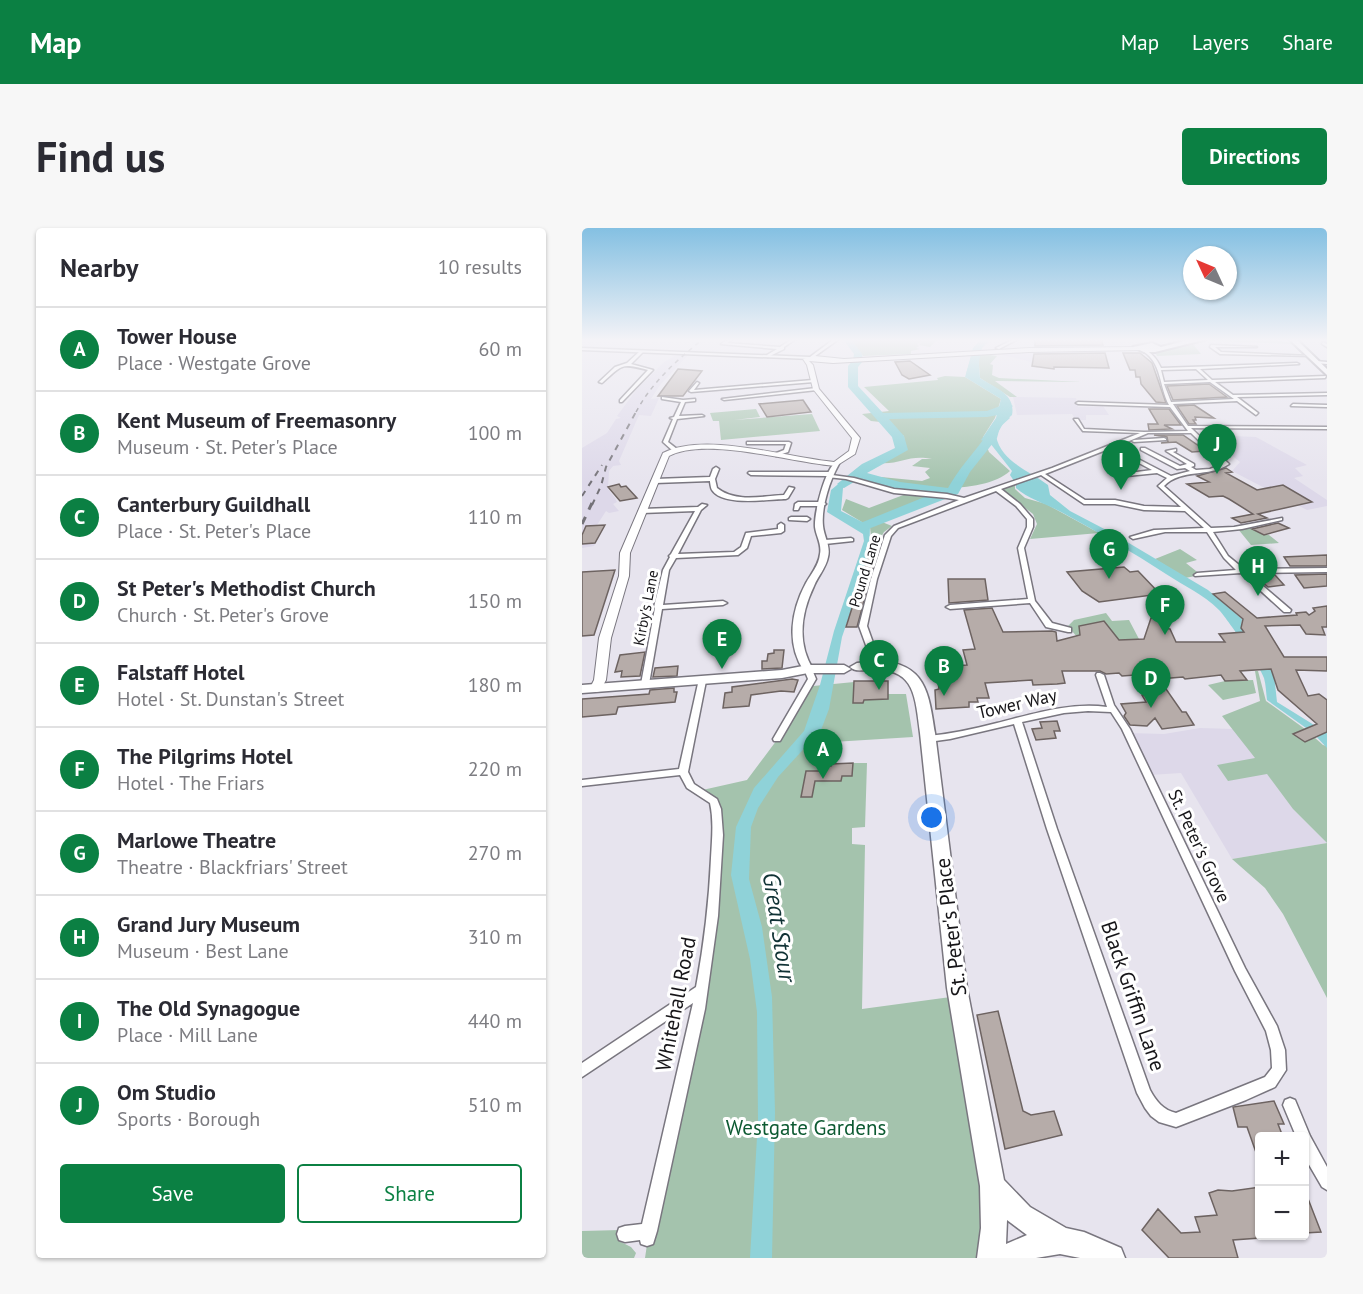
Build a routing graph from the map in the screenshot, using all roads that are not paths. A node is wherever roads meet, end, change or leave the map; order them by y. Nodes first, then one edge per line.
1 (634, 387) edge
2 (694, 387) edge
3 (772, 387) edge
4 (801, 387) edge
5 (816, 387) edge
6 (1164, 387) edge
7 (1217, 387) edge
8 (1327, 394) edge
9 (1232, 396) junction
10 (663, 398) dead end
11 (724, 399) dead end
12 (693, 400) dead end
13 (1238, 400) junction
14 (621, 401) dead end
15 (683, 401) junction
16 (1078, 403) dead end
17 (1172, 404) junction
18 (1293, 405) dead end
19 (1124, 406) junction
20 (1318, 406) junction
21 (1327, 406) edge
22 (1153, 411) dead end
23 (1323, 411) dead end
24 (1256, 414) dead end
25 (702, 416) dead end
26 (674, 418) junction
27 (1076, 420) dead end
28 (1327, 428) edge
29 (1188, 430) junction
30 (1147, 432) junction
31 (668, 436) junction
32 (658, 437) dead end
33 (1164, 439) dead end
34 (749, 443) dead end
35 (1117, 444) junction
36 (1110, 447) junction
37 (1143, 448) dead end
38 (675, 450) junction
39 (1174, 450) dead end
40 (776, 455) junction
41 (836, 464) junction
42 (1186, 466) junction
43 (716, 468) dead end
44 (1157, 471) junction
45 (1195, 472) junction
46 (751, 473) dead end
47 (829, 475) junction
48 (1038, 475) junction
49 (1135, 476) dead end
50 (1171, 478) junction
51 (712, 479) junction
52 (655, 481) junction
53 (791, 488) dead end
54 (996, 489) junction
55 (964, 500) junction
56 (823, 504) junction
57 (1186, 509) junction
58 (642, 511) junction
59 (813, 519) junction
60 (1280, 519) dead end
61 (781, 525) dead end
62 (1130, 528) dead end
63 (1208, 529) junction
64 (1140, 534) junction
65 (1133, 537) dead end
66 (850, 540) dead end
67 (825, 542) junction
68 (736, 554) junction
69 (672, 556) junction
70 (735, 563) dead end
71 (1327, 570) edge
72 (1242, 571) junction
73 (1197, 575) dead end
74 (1032, 601) junction
75 (723, 603) dead end
76 (658, 607) junction
77 (950, 607) dead end
78 (1287, 610) dead end
79 (1068, 630) dead end
80 (877, 665) junction
81 (833, 670) junction
82 (905, 673) junction
83 (1100, 675) dead end
84 (702, 681) junction
85 (645, 684) junction
86 (589, 689) edge
87 (1113, 710) junction
88 (1017, 721) junction
89 (777, 739) dead end
90 (928, 739) junction
91 (683, 772) junction
92 (582, 783) edge
93 (702, 990) junction
94 (1272, 1030) joint
95 (582, 1071) edge
96 (1290, 1105) dead end
97 (1301, 1132) edge
98 (1309, 1148) edge
99 (1327, 1182) edge
100 (993, 1186) junction
101 (625, 1234) dead end
102 (1060, 1240) junction
103 (992, 1258) edge
104 (1008, 1258) edge
105 (1111, 1258) edge

1 - 14 street
2 - 3 street
4 - 11 street
5 - 41 main road
6 - 17 street
7 - 9 street
8 - 9 street
9 - 13 street
10 - 15 street
12 - 15 street
13 - 17 street
13 - 24 street
15 - 26 street
16 - 19 street
17 - 19 street
17 - 29 street
18 - 20 street
19 - 22 street
20 - 21 street
20 - 23 street
25 - 26 street
26 - 31 street
27 - 30 street
28 - 29 street
29 - 30 street
29 - 45 street
30 - 35 street, Pound Lane
31 - 32 street
31 - 38 street
33 - 35 street
34 - 40 street
35 - 36 street, Pound Lane
36 - 44 street
36 - 48 street, Pound Lane
37 - 42 street
38 - 40 main road
38 - 52 main road
39 - 42 street
40 - 41 main road
41 - 47 street
42 - 45 street
43 - 51 street
44 - 49 street
44 - 50 street
45 - 50 street
46 - 47 street
47 - 55 street
47 - 56 street
48 - 54 street, Pound Lane
48 - 57 street
50 - 57 street
51 - 52 street
51 - 53 street
52 - 58 main road
54 - 55 street, Pound Lane
54 - 74 street
55 - 80 street, Pound Lane
56 - 59 street
56 - 59 street
57 - 63 street
58 - 69 street, Kirby's Lane
58 - 86 main road
59 - 67 street
60 - 63 street
61 - 68 street
62 - 64 street
63 - 64 street
63 - 72 street
64 - 65 street
66 - 67 street
67 - 81 street
68 - 69 street
68 - 70 street
69 - 76 street, Kirby's Lane
71 - 72 street
72 - 73 street
72 - 78 street
74 - 77 street
74 - 79 street
75 - 76 street
76 - 85 street, Kirby's Lane
80 - 81 main road
80 - 82 main road
81 - 82 main road
81 - 84 main road
81 - 89 street
82 - 90 main road, St. Peter's Place
83 - 87 street, St. Peter's Grove
84 - 85 main road
84 - 91 street
85 - 86 main road
87 - 88 street, Tower Way
87 - 94 street, St. Peter's Grove
88 - 90 street, Tower Way
88 - 94 street, Black Griffin Lane
90 - 100 main road, St. Peter's Place
91 - 92 street
91 - 93 street, Whitehall Road
93 - 95 street
93 - 101 street, Whitehall Road
96 - 97 street
98 - 99 street
100 - 102 main road
100 - 103 main road, St. Peter's Place
102 - 104 main road
102 - 105 main road

